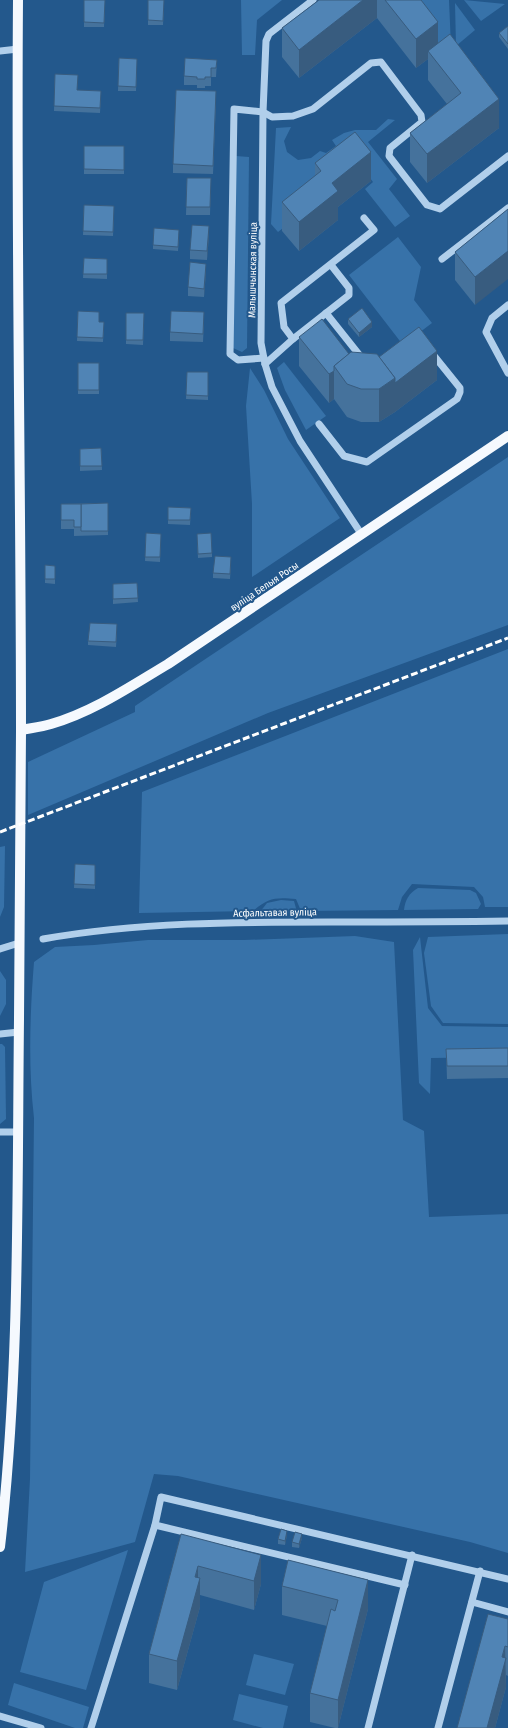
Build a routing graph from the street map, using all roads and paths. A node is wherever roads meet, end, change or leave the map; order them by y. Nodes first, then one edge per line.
1 (18, 0) edge
2 (313, 0) edge
3 (18, 49) junction
4 (0, 52) edge
5 (263, 112) junction
6 (508, 156) edge
7 (508, 208) edge
8 (364, 218) dead end
9 (442, 259) dead end
10 (331, 265) junction
11 (508, 305) edge
12 (326, 313) junction
13 (293, 339) junction
14 (425, 347) edge
15 (264, 361) junction
16 (373, 363) edge
17 (508, 373) edge
18 (320, 424) dead end
19 (508, 436) edge
20 (362, 535) junction
21 (21, 730) junction
22 (508, 921) edge
23 (43, 939) dead end
24 (20, 943) junction
25 (0, 950) edge
26 (19, 1032) junction
27 (0, 1034) edge
28 (0, 1132) edge
29 (19, 1132) junction
30 (2, 1505) edge
31 (155, 1525) junction
32 (0, 1547) edge
33 (412, 1555) junction
34 (480, 1571) junction
35 (508, 1579) edge
36 (405, 1585) junction
37 (472, 1602) junction
38 (508, 1612) edge
39 (0, 1716) edge
40 (41, 1728) edge
41 (91, 1728) edge
42 (368, 1728) edge
43 (438, 1728) edge

1 - 3 main road
2 - 5 street, Малышчынская вуліца
3 - 4 street
3 - 21 main road
5 - 6 street
5 - 15 street, Малышчынская вуліца
5 - 15 street
7 - 9 street
8 - 10 street
10 - 12 street
10 - 13 street
11 - 17 street
12 - 13 street
12 - 16 street
13 - 15 street
14 - 18 street
15 - 20 street, Малышчынская вуліца
19 - 20 main road, вуліца Белыя Росы
20 - 21 main road, вуліца Белыя Росы
21 - 24 main road
22 - 23 street, Асфальтавая вуліца
24 - 25 street
24 - 26 main road
26 - 27 street
26 - 29 main road
28 - 29 street
29 - 30 main road
30 - 32 main road
31 - 33 street
31 - 36 street
31 - 41 street
33 - 34 street
33 - 36 street
34 - 35 street
34 - 37 street
36 - 42 street
37 - 38 street
37 - 43 street
39 - 40 street

